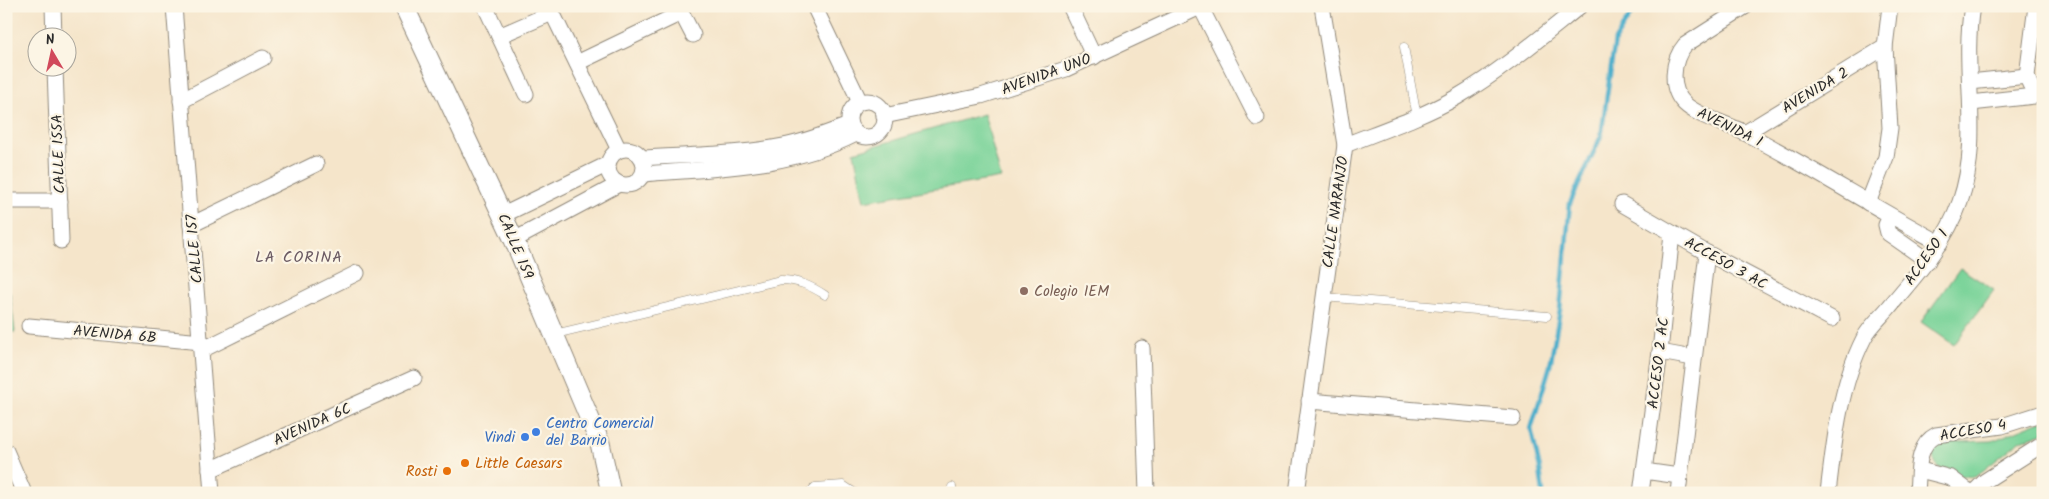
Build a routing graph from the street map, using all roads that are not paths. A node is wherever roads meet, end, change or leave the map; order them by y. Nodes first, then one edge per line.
1 (53, 6) edge
2 (174, 6) edge
3 (404, 6) edge
4 (485, 6) edge
5 (814, 6) edge
6 (1070, 6) edge
7 (1322, 6) edge
8 (1580, 6) edge
9 (1746, 6) edge
10 (1890, 6) edge
11 (1972, 6) edge
12 (2036, 6) edge
13 (1200, 7) edge
14 (679, 9) edge
15 (551, 10) edge
16 (54, 28) edge
17 (692, 35) dead end
18 (499, 36) junction
19 (1404, 47) dead end
20 (1885, 47) junction
21 (1094, 57) junction
22 (264, 58) dead end
23 (576, 63) junction
24 (2027, 76) junction
25 (55, 78) edge
26 (1970, 82) junction
27 (526, 94) dead end
28 (2043, 94) edge
29 (181, 101) junction
30 (860, 102) junction
31 (1971, 103) junction
32 (884, 116) junction
33 (1417, 117) junction
34 (1257, 118) dead end
35 (852, 129) junction
36 (1745, 133) junction
37 (1345, 145) junction
38 (619, 150) junction
39 (642, 158) junction
40 (316, 164) dead end
41 (608, 164) junction
42 (643, 174) junction
43 (619, 184) junction
44 (60, 200) junction
45 (6, 201) edge
46 (1868, 203) junction
47 (1622, 204) dead end
48 (503, 215) junction
49 (1890, 216) junction
50 (191, 225) junction
51 (1672, 232) junction
52 (514, 240) junction
53 (61, 241) dead end
54 (1940, 243) junction
55 (1707, 253) junction
56 (1928, 261) junction
57 (357, 273) dead end
58 (826, 295) dead end
59 (1323, 297) junction
60 (1547, 316) dead end
61 (1832, 319) dead end
62 (29, 326) dead end
63 (554, 334) junction
64 (202, 346) junction
65 (1142, 348) dead end
66 (1660, 352) junction
67 (1693, 358) junction
68 (414, 378) dead end
69 (1309, 401) junction
70 (2043, 413) edge
71 (1513, 418) dead end
72 (2043, 444) edge
73 (6, 451) edge
74 (210, 470) junction
75 (1920, 470) junction
76 (1644, 471) junction
77 (1679, 476) junction
78 (24, 493) edge
79 (212, 493) edge
80 (611, 493) edge
81 (809, 493) edge
82 (855, 493) edge
83 (1147, 493) edge
84 (1297, 493) edge
85 (1641, 493) edge
86 (1678, 493) edge
87 (1828, 493) edge
88 (1916, 493) edge
89 (1972, 493) edge

1 - 16 street
2 - 29 street, CALLE 157
3 - 48 street, CALLE 159
4 - 18 street
5 - 30 street
6 - 21 street
7 - 37 street
8 - 33 street, CALLE NARANJO
9 - 36 street, AVENIDA 1
10 - 20 street
11 - 26 street, ACCESO 1
12 - 24 street
13 - 21 street, AVENIDA UNO
13 - 34 street
14 - 17 street
14 - 23 street
15 - 18 street
15 - 23 street
18 - 27 street
19 - 33 lane
20 - 36 street, AVENIDA 2
20 - 46 street
21 - 32 street, AVENIDA UNO
22 - 29 street
23 - 38 street
24 - 26 street
24 - 28 street
25 - 44 street, CALLE 155A
26 - 31 street, ACCESO 1
28 - 31 street
29 - 50 street, CALLE 157
30 - 32 street
30 - 35 street
31 - 54 street, ACCESO 1
32 - 35 street
33 - 37 street, CALLE NARANJO
35 - 39 street
35 - 42 street
36 - 46 street, AVENIDA 1
37 - 59 street, CALLE NARANJO
38 - 39 street
38 - 41 street
39 - 42 street
40 - 50 street
41 - 43 street
41 - 48 street
42 - 43 street
43 - 52 street
44 - 45 street
44 - 53 street, CALLE 155A
46 - 49 street, AVENIDA 1
47 - 51 street, ACCESO 3 AC
48 - 52 street, CALLE 159
49 - 54 street, AVENIDA 1
49 - 56 street
50 - 64 street, CALLE 157
51 - 55 street, ACCESO 3 AC
51 - 66 street, ACCESO 2 AC
52 - 63 street, CALLE 159
54 - 56 street, ACCESO 1
55 - 61 street, ACCESO 3 AC
55 - 67 street
56 - 87 street, ACCESO 1
57 - 64 street
58 - 63 lane
59 - 60 lane
59 - 69 street, CALLE NARANJO
62 - 64 street, AVENIDA 6B
63 - 80 street, CALLE 159
64 - 74 street, CALLE 157
65 - 83 street
66 - 67 street
66 - 76 street, ACCESO 2 AC
67 - 77 street
68 - 74 street, AVENIDA 6C
69 - 71 street
69 - 84 street, CALLE NARANJO
70 - 75 street, ACCESO 4
72 - 89 street
73 - 78 street
74 - 79 street, CALLE 157
75 - 88 street, ACCESO 4
75 - 89 street
76 - 77 street
76 - 85 street, ACCESO 2 AC
77 - 86 street
81 - 82 lane

